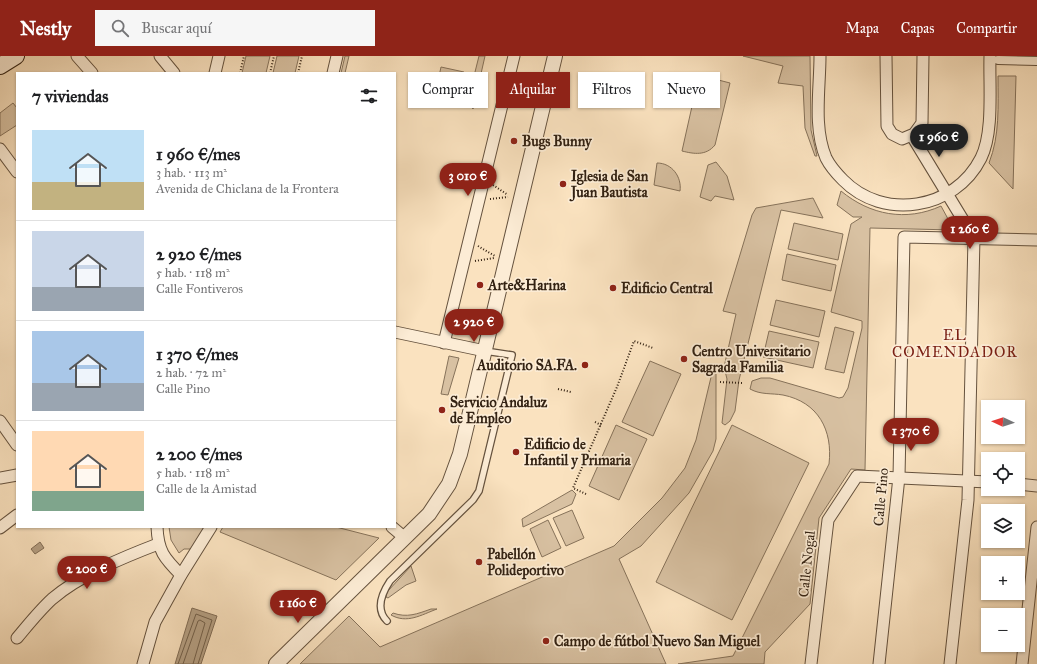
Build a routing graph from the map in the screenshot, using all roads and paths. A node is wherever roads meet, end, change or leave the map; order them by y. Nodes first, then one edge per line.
1 (14, 56) edge
2 (77, 56) edge
3 (160, 56) edge
4 (219, 56) edge
5 (244, 56) edge
6 (274, 56) edge
7 (302, 56) edge
8 (337, 56) edge
9 (514, 56) edge
10 (555, 56) edge
11 (820, 56) edge
12 (886, 56) edge
13 (923, 56) edge
14 (994, 58) edge
15 (1037, 61) edge
16 (0, 66) edge
17 (91, 72) edge
18 (173, 72) edge
19 (215, 72) edge
20 (240, 72) edge
21 (270, 72) edge
22 (298, 72) edge
23 (333, 72) edge
24 (912, 136) junction
25 (0, 149) edge
26 (16, 171) edge
27 (484, 180) junction
28 (947, 192) junction
29 (479, 200) junction
30 (974, 238) junction
31 (1037, 240) edge
32 (469, 241) junction
33 (464, 262) junction
34 (396, 332) edge
35 (444, 343) junction
36 (653, 348) dead end
37 (485, 350) junction
38 (720, 382) dead end
39 (742, 383) dead end
40 (558, 389) dead end
41 (571, 392) dead end
42 (0, 421) edge
43 (594, 422) dead end
44 (601, 425) junction
45 (16, 445) edge
46 (16, 475) edge
47 (899, 477) junction
48 (0, 478) edge
49 (969, 481) junction
50 (981, 482) edge
51 (1025, 485) edge
52 (1037, 486) edge
53 (586, 494) dead end
54 (16, 516) edge
55 (1037, 527) edge
56 (0, 528) edge
57 (157, 528) edge
58 (210, 528) edge
59 (393, 528) edge
60 (405, 538) junction
61 (158, 544) junction
62 (181, 575) junction
63 (387, 621) dead end
64 (17, 638) dead end
65 (143, 664) edge
66 (276, 664) edge
67 (811, 664) edge
68 (879, 664) edge
69 (950, 664) edge
70 (1022, 664) edge

1 - 16 main road
2 - 17 street
3 - 18 street
4 - 19 street
5 - 20 path
6 - 21 path
7 - 22 path
8 - 23 street
9 - 27 street
10 - 37 street
11 - 28 street
12 - 24 street
13 - 24 street
14 - 15 street
14 - 28 street
24 - 28 street
25 - 26 street
27 - 29 street
27 - 29 path
28 - 30 street
29 - 32 street
30 - 31 street
30 - 47 street, Calle Pino
30 - 49 street
32 - 33 street
32 - 33 path
33 - 35 street
34 - 35 street
35 - 37 street
36 - 44 path
37 - 60 street
37 - 63 lane
38 - 39 path
40 - 41 path
42 - 45 street
43 - 44 path
44 - 53 path
46 - 48 street
47 - 49 street
47 - 67 street, Calle Nogal
47 - 68 street, Calle Pino
49 - 50 street
49 - 69 street
51 - 52 street
54 - 56 street
55 - 70 street
57 - 61 street
58 - 62 street
59 - 60 street
60 - 66 street
61 - 62 street
61 - 64 street
62 - 65 street

